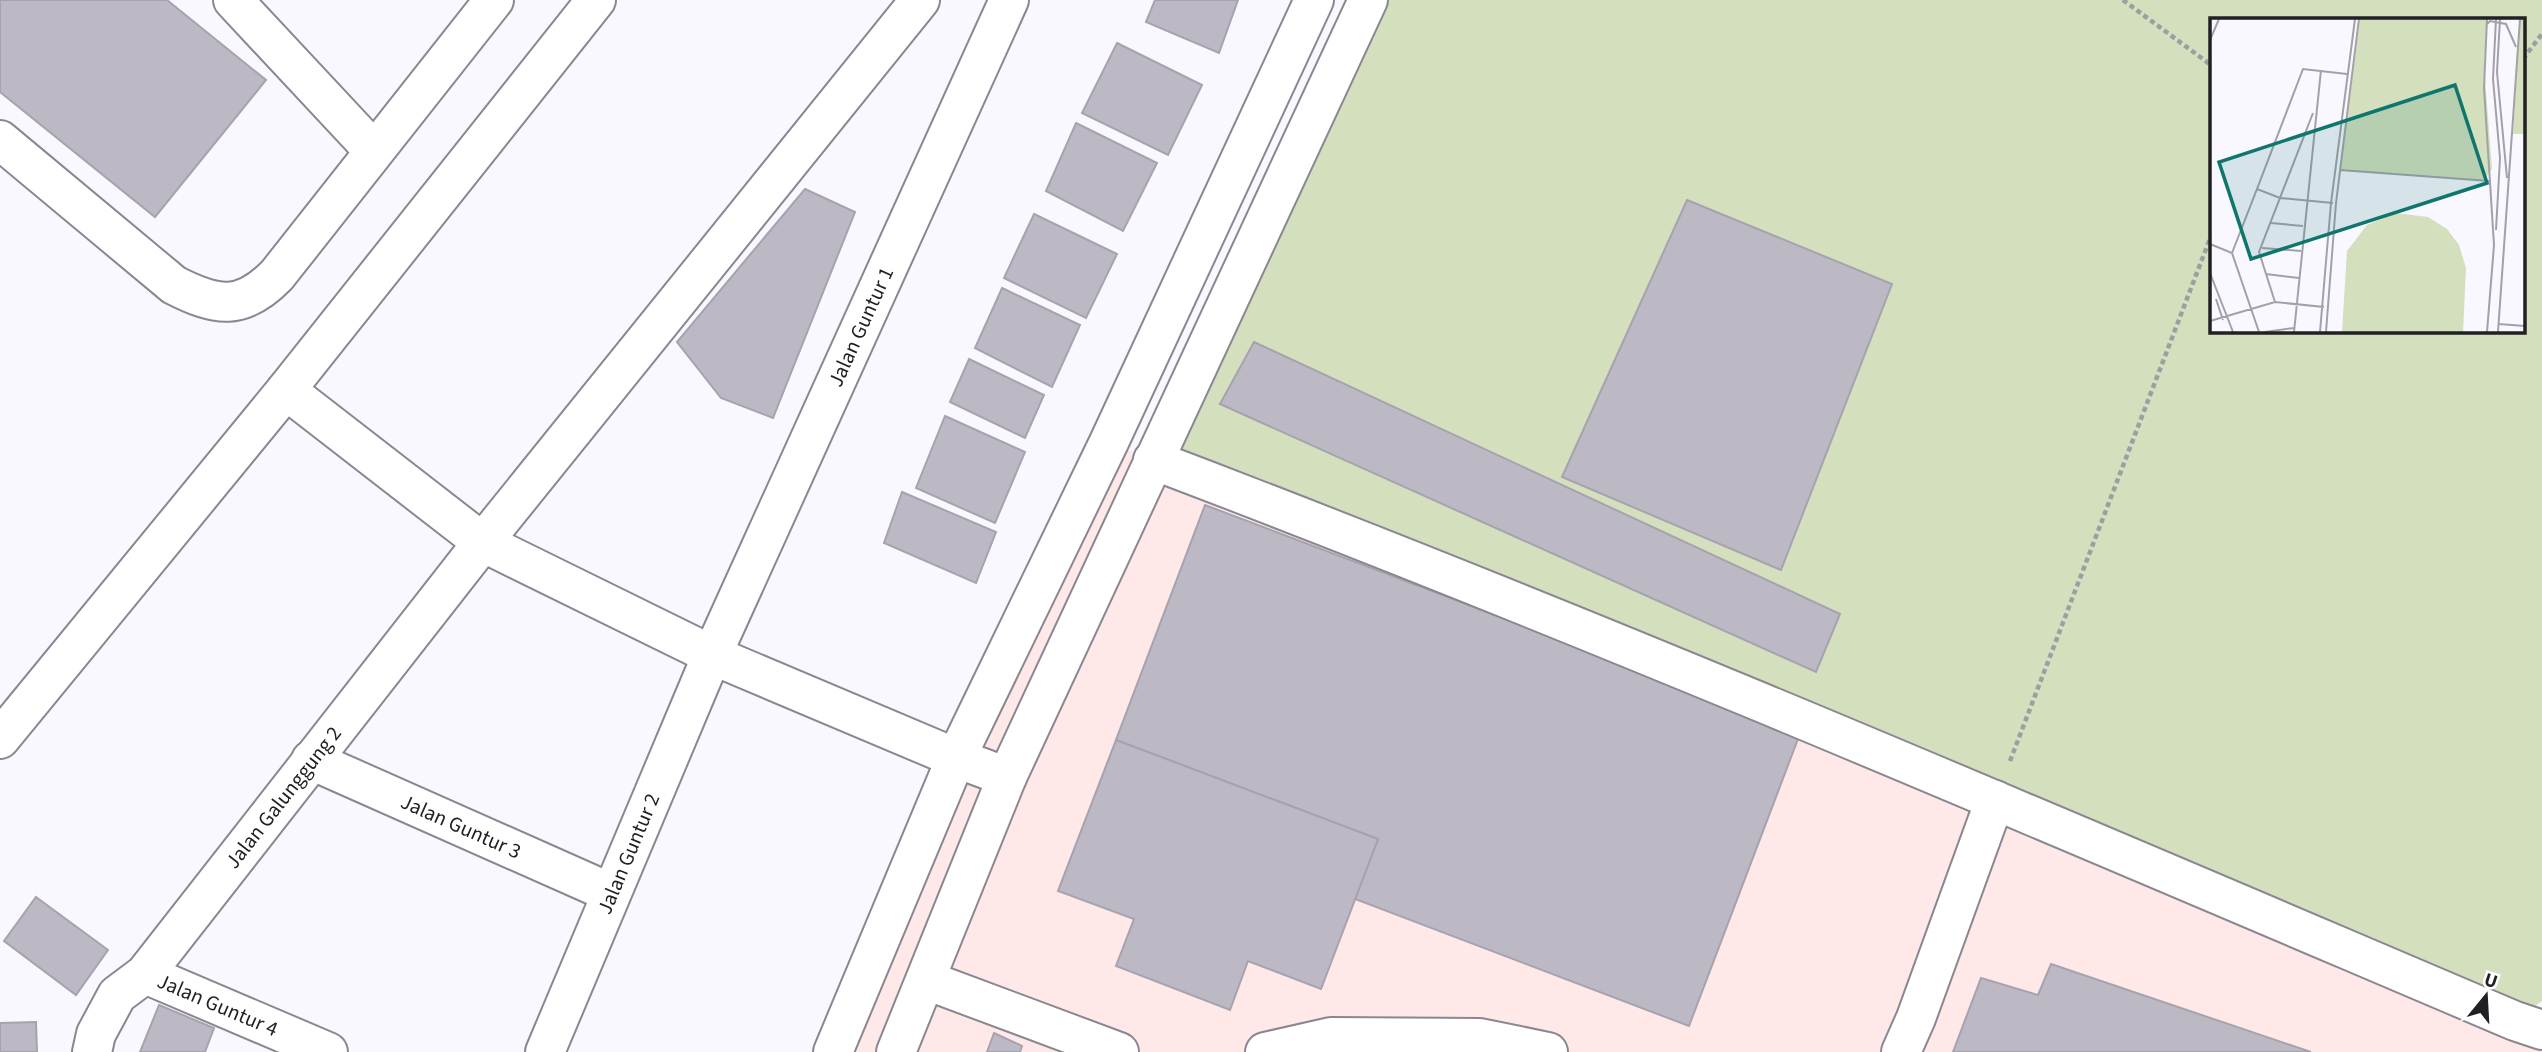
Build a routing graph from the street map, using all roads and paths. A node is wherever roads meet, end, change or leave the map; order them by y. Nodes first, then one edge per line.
1 (233, 0) edge
2 (494, 0) edge
3 (596, 0) edge
4 (920, 0) edge
5 (1009, 0) edge
6 (1314, 0) edge
7 (1368, 0) edge
8 (2123, 0) edge
9 (2542, 34) edge
10 (2524, 58) edge
11 (2210, 64) edge
12 (0, 140) edge
13 (374, 151) junction
14 (2210, 239) edge
15 (286, 390) junction
16 (1153, 460) junction
17 (482, 542) junction
18 (712, 655) junction
19 (0, 739) edge
20 (956, 758) junction
21 (311, 760) junction
22 (1007, 777) junction
23 (1995, 800) junction
24 (611, 893) junction
25 (145, 974) junction
26 (926, 980) junction
27 (2542, 1030) edge
28 (92, 1052) edge
29 (328, 1052) edge
30 (545, 1052) edge
31 (833, 1052) edge
32 (896, 1052) edge
33 (1119, 1052) edge
34 (1265, 1052) edge
35 (1548, 1052) edge
36 (1901, 1052) edge

1 - 13 street
2 - 13 street
3 - 15 street
4 - 17 street, Jalan Galunggung 2
5 - 18 street, Jalan Guntur 1
6 - 20 street
7 - 16 street
8 - 11 path
9 - 10 path
12 - 13 street
14 - 23 path
15 - 17 street
15 - 19 street
16 - 22 street
16 - 23 street
17 - 18 street
17 - 21 street, Jalan Galunggung 2
18 - 20 street
18 - 24 street, Jalan Guntur 2
20 - 22 street
20 - 31 street
21 - 24 street, Jalan Guntur 3
21 - 25 street, Jalan Galunggung 2
22 - 26 street
23 - 27 street
23 - 36 street
24 - 30 street, Jalan Guntur 2
25 - 28 street, Jalan Galunggung 2
25 - 29 street, Jalan Guntur 4
26 - 32 street
26 - 33 street
34 - 35 street

